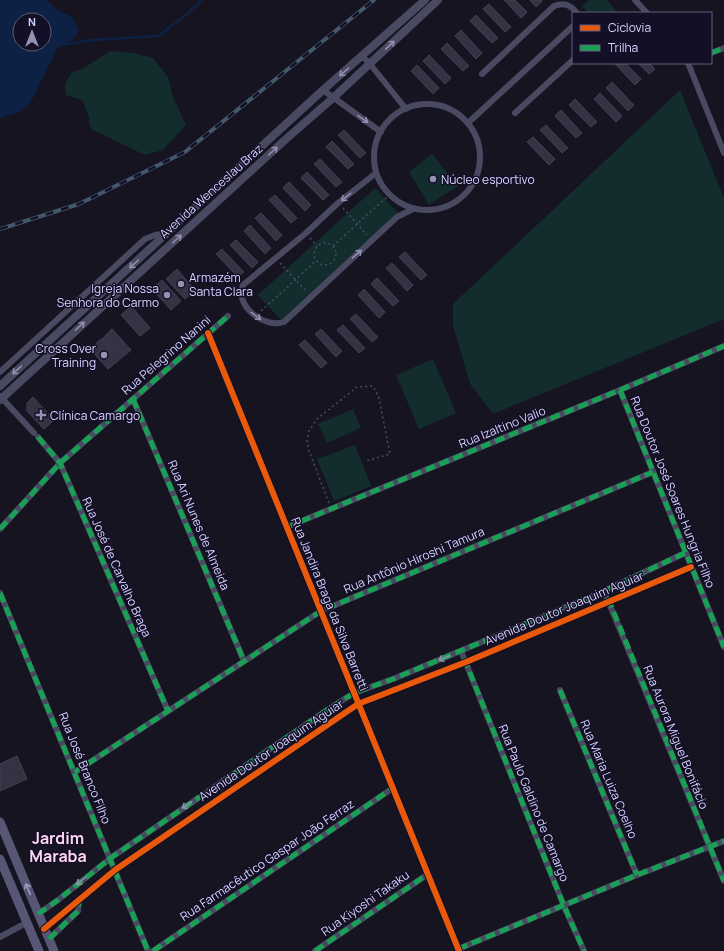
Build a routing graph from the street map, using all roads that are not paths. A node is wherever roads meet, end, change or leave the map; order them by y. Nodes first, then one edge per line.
1 (425, 0) edge
2 (635, 0) edge
3 (434, 1) edge
4 (576, 12) edge
5 (646, 12) edge
6 (572, 27) edge
7 (724, 48) edge
8 (712, 53) edge
9 (362, 56) junction
10 (572, 61) edge
11 (370, 64) junction
12 (688, 64) edge
13 (482, 74) dead end
14 (323, 90) junction
15 (333, 98) junction
16 (406, 109) junction
17 (516, 113) dead end
18 (468, 123) junction
19 (381, 132) junction
20 (724, 153) edge
21 (376, 173) junction
22 (207, 196) junction
23 (214, 204) junction
24 (413, 209) junction
25 (167, 234) junction
26 (228, 316) dead end
27 (208, 333) junction
28 (724, 346) edge
29 (0, 372) edge
30 (2, 384) edge
31 (620, 390) junction
32 (1, 398) edge
33 (133, 399) junction
34 (60, 463) junction
35 (653, 472) junction
36 (287, 527) junction
37 (0, 529) edge
38 (686, 554) junction
39 (691, 567) junction
40 (604, 591) junction
41 (0, 593) edge
42 (609, 600) junction
43 (321, 611) junction
44 (724, 647) edge
45 (461, 650) junction
46 (244, 661) junction
47 (466, 662) junction
48 (560, 690) dead end
49 (354, 693) junction
50 (358, 704) junction
51 (168, 711) junction
52 (75, 772) junction
53 (393, 788) junction
54 (0, 822) edge
55 (724, 841) edge
56 (709, 848) junction
57 (110, 858) junction
58 (0, 859) edge
59 (115, 870) junction
60 (428, 874) junction
61 (637, 875) junction
62 (724, 881) edge
63 (79, 900) junction
64 (564, 906) junction
65 (38, 914) junction
66 (26, 923) junction
67 (44, 929) junction
68 (0, 937) edge
69 (49, 939) junction
70 (458, 950) edge
71 (39, 951) edge
72 (54, 951) edge
73 (148, 951) edge
74 (153, 951) edge
75 (315, 951) edge
76 (584, 951) edge

1 - 9 street, Avenida Wenceslau Braz
2 - 5 street
11 -> 3 street, Avenida Wenceslau Braz
4 - 13 street
6 - 18 street
7 - 8 street
9 - 11 street
9 -> 14 street, Avenida Wenceslau Braz
10 - 17 street
11 - 15 street, Avenida Wenceslau Braz
11 - 16 street
12 - 20 street
14 - 15 street
14 - 22 street, Avenida Wenceslau Braz
15 -> 19 street
23 -> 15 street, Avenida Wenceslau Braz
16 - 18 street
16 - 19 street
18 - 24 street
19 - 21 street
21 - 24 street
21 -> 24 street
22 - 23 street
22 - 25 street, Avenida Wenceslau Braz
32 -> 23 street, Avenida Wenceslau Braz
25 - 29 street
25 -> 30 street, Avenida Wenceslau Braz
26 - 27 street, Rua Pelegrino Nanini
27 - 33 street, Rua Pelegrino Nanini
27 - 36 street, Rua Jandira Braga da Silva Barretti
28 - 31 street, Rua Izaltino Valio
31 - 35 street, Rua Doutor José Soares Hungria Filho
31 - 36 street, Rua Izaltino Valio
32 - 34 street, Rua José de Carvalho Braga
33 - 34 street, Rua Pelegrino Nanini
33 - 46 street, Rua Ari Nunes de Almeida
34 - 37 street, Rua Pelegrino Nanini
34 - 51 street, Rua José de Carvalho Braga
35 - 38 street, Rua Doutor José Soares Hungria Filho
35 - 43 street, Rua Antônio Hiroshi Tamura
36 - 43 street, Rua Jandira Braga da Silva Barretti
38 - 39 street, Rua Doutor José Soares Hungria Filho
38 - 40 street, Avenida Doutor Joaquim Aguiar
39 - 42 street, Avenida Doutor Joaquim Aguiar
39 - 44 street, Rua Doutor José Soares Hungria Filho
40 - 42 street, Rua Aurora Miguel Bonifácio
40 - 45 street, Avenida Doutor Joaquim Aguiar
41 - 52 street, Rua José Branco Filho
42 - 47 street, Avenida Doutor Joaquim Aguiar
42 - 56 street, Rua Aurora Miguel Bonifácio
43 - 46 street, Rua Antônio Hiroshi Tamura
43 - 49 street, Rua Jandira Braga da Silva Barretti
45 - 47 street, Rua Paulo Galdino de Camargo
45 -> 49 street, Avenida Doutor Joaquim Aguiar
46 - 51 street, Rua Antônio Hiroshi Tamura
47 - 50 street, Avenida Doutor Joaquim Aguiar
47 - 64 street, Rua Paulo Galdino de Camargo
48 - 61 street, Rua Maria Luiza Coelho
49 - 50 street, Rua Jandira Braga da Silva Barretti
49 -> 57 street, Avenida Doutor Joaquim Aguiar
50 - 53 street, Rua Jandira Braga da Silva Barretti
50 - 59 street, Avenida Doutor Joaquim Aguiar
51 - 52 street, Rua Antônio Hiroshi Tamura
52 - 57 street, Rua José Branco Filho
53 - 60 street, Rua Jandira Braga da Silva Barretti
53 - 74 street, Rua Farmacêutico Gaspar João Ferraz
65 -> 54 main road
55 - 56 street
56 - 61 street
56 - 62 street, Rua Aurora Miguel Bonifácio
57 - 59 street, Rua José Branco Filho
57 -> 65 street, Avenida Doutor Joaquim Aguiar
58 - 66 main road
59 - 63 street, Avenida Doutor Joaquim Aguiar
59 - 73 street, Rua José Branco Filho
60 - 70 street, Rua Jandira Braga da Silva Barretti
60 - 75 street, Rua Kiyoshi Takaku
61 - 64 street
63 - 67 street, Avenida Doutor Joaquim Aguiar
63 - 69 street
64 - 70 street
64 - 76 street, Rua Paulo Galdino de Camargo
65 - 67 main road
66 - 68 street
66 - 71 main road
67 - 69 main road
69 - 72 main road

